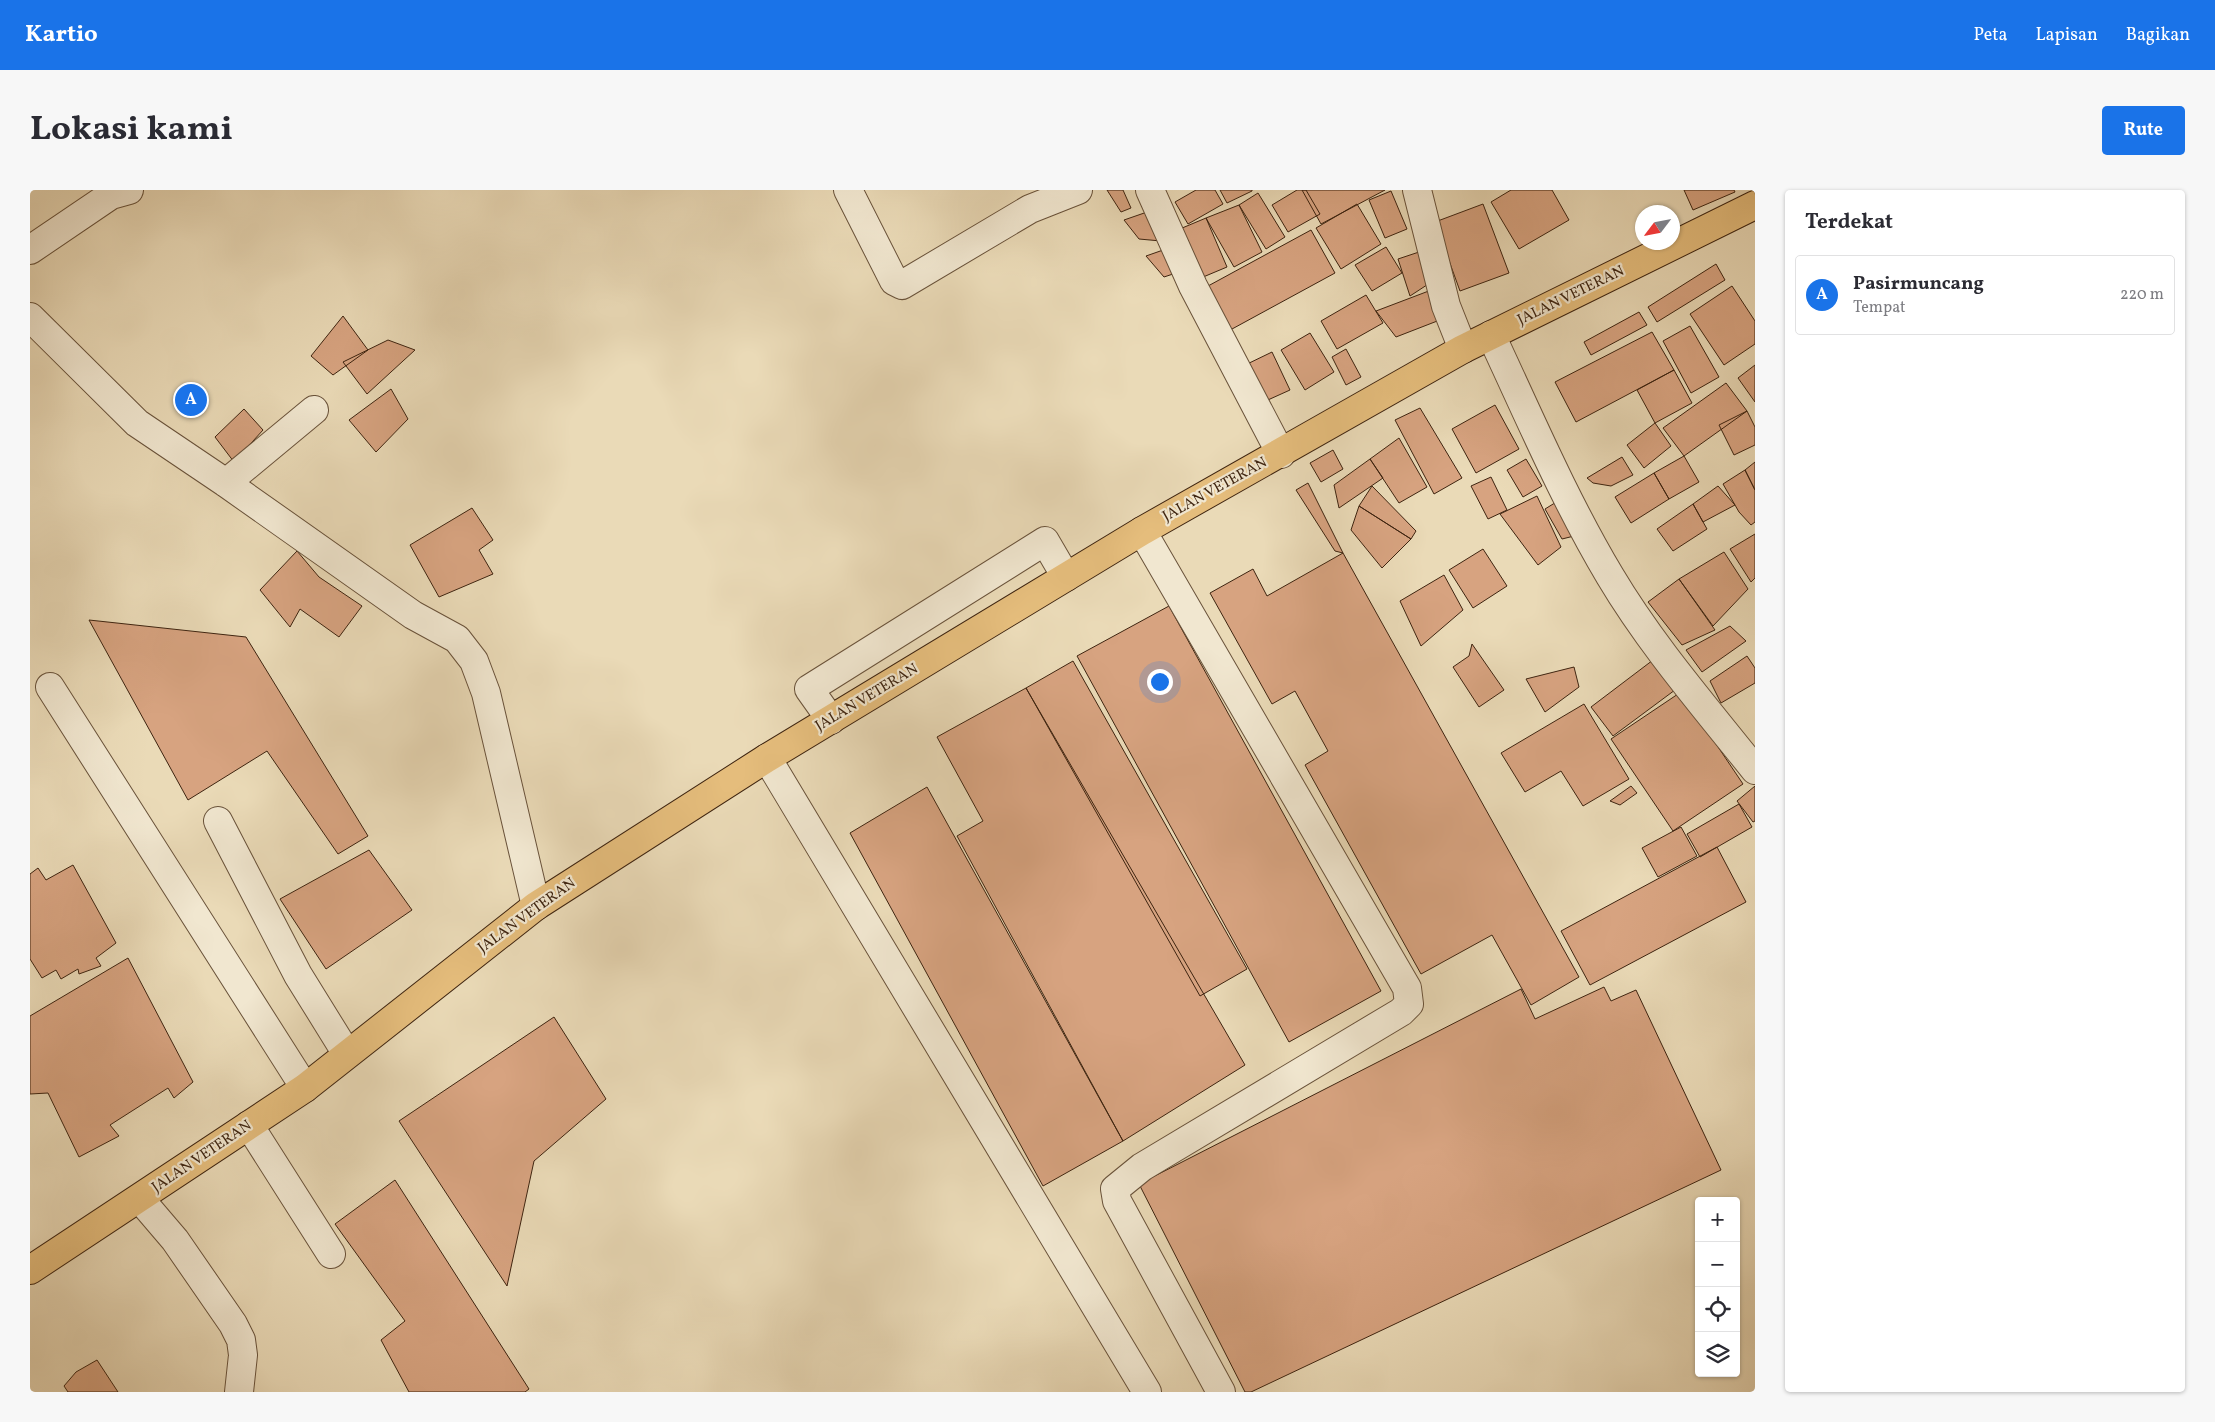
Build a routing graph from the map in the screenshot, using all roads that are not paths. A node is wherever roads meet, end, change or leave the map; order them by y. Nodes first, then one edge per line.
1 (129, 190) edge
2 (848, 190) edge
3 (1078, 190) edge
4 (1150, 190) edge
5 (1417, 190) edge
6 (1755, 206) edge
7 (30, 250) edge
8 (30, 317) edge
9 (1491, 335) junction
10 (1463, 349) junction
11 (314, 410) dead end
12 (1280, 454) junction
13 (226, 483) junction
14 (1142, 531) junction
15 (1066, 578) junction
16 (50, 687) dead end
17 (830, 720) junction
18 (767, 758) junction
19 (1755, 770) edge
20 (218, 821) dead end
21 (536, 906) junction
22 (347, 1054) junction
23 (305, 1088) junction
24 (249, 1125) junction
25 (140, 1199) junction
26 (331, 1254) dead end
27 (30, 1270) edge
28 (239, 1392) edge
29 (1147, 1392) edge
30 (1221, 1392) edge

1 - 7 street
2 - 3 street
4 - 12 street
5 - 10 street
6 - 9 highway, JALAN VETERAN
8 - 13 street
9 - 10 highway, JALAN VETERAN
9 - 19 street
10 - 12 highway, JALAN VETERAN
11 - 13 street
12 - 14 highway, JALAN VETERAN
13 - 21 street
14 - 15 highway, JALAN VETERAN
14 - 30 street
15 - 17 highway, JALAN VETERAN
15 - 17 street
16 - 23 street
17 - 18 highway, JALAN VETERAN
18 - 21 highway, JALAN VETERAN
18 - 29 street
20 - 22 street
21 - 22 highway, JALAN VETERAN
22 - 23 highway, JALAN VETERAN
23 - 24 highway, JALAN VETERAN
24 - 25 highway, JALAN VETERAN
24 - 26 street
25 - 27 highway, JALAN VETERAN
25 - 28 street

